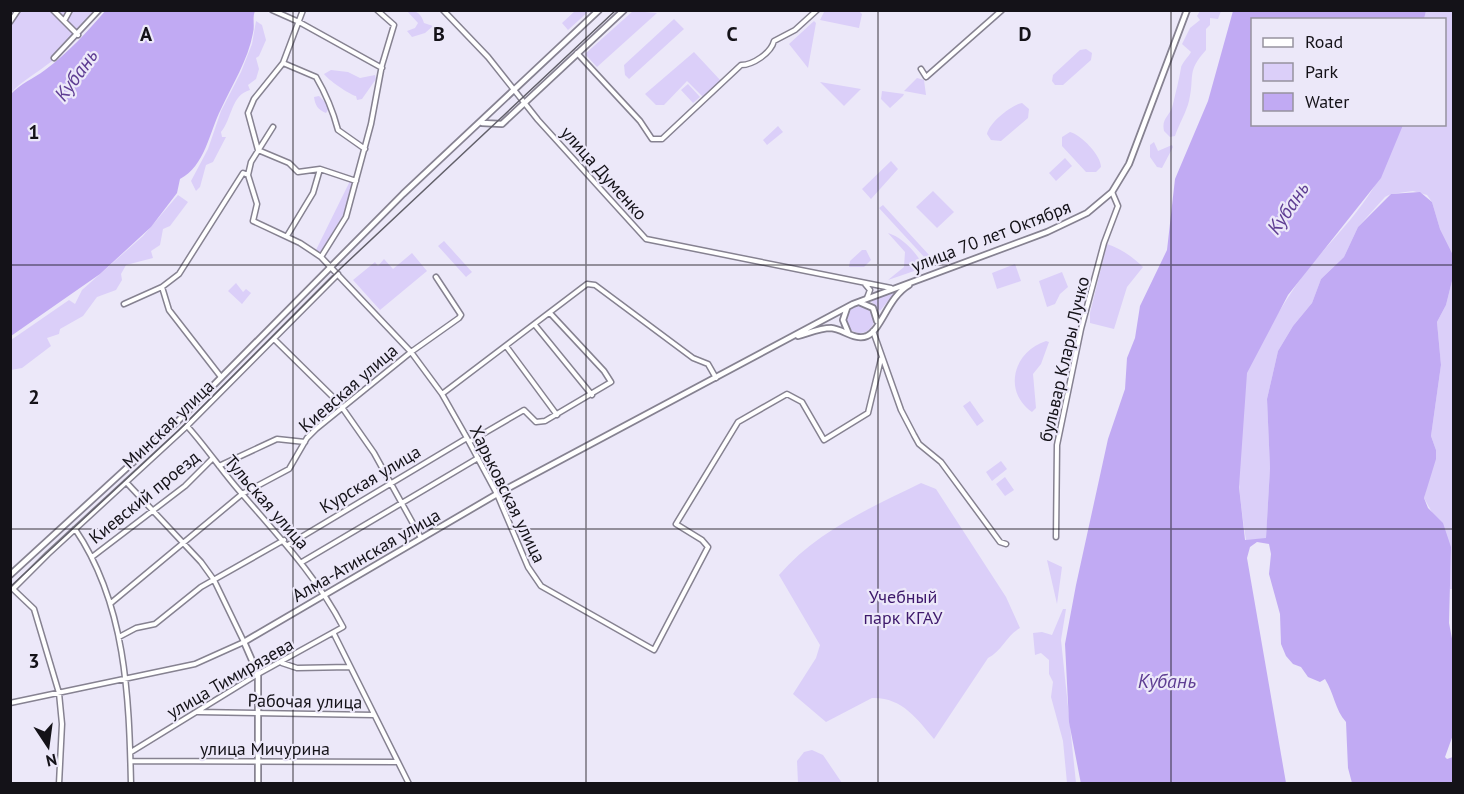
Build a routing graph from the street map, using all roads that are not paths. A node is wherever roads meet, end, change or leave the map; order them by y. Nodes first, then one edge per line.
1 (18, 10) edge
2 (53, 10) edge
3 (70, 10) edge
4 (99, 10) edge
5 (272, 10) edge
6 (303, 10) edge
7 (377, 10) edge
8 (442, 10) edge
9 (599, 10) edge
10 (624, 10) edge
11 (817, 10) edge
12 (1002, 10) edge
13 (1187, 10) edge
14 (64, 21) junction
15 (10, 22) edge
16 (299, 22) junction
17 (78, 35) junction
18 (577, 53) junction
19 (54, 58) dead end
20 (283, 63) junction
21 (382, 68) junction
22 (921, 69) dead end
23 (515, 90) junction
24 (524, 102) junction
25 (498, 106) junction
26 (492, 122) junction
27 (273, 127) dead end
28 (474, 127) junction
29 (365, 149) junction
30 (258, 150) junction
31 (320, 169) junction
32 (248, 175) junction
33 (356, 181) junction
34 (1112, 192) junction
35 (287, 236) junction
36 (321, 256) junction
37 (330, 266) junction
38 (338, 274) junction
39 (436, 277) dead end
40 (922, 279) junction
41 (865, 284) junction
42 (162, 287) junction
43 (892, 288) junction
44 (899, 292) junction
45 (866, 299) junction
46 (859, 302) junction
47 (124, 304) dead end
48 (849, 306) junction
49 (549, 313) junction
50 (535, 325) junction
51 (876, 326) junction
52 (873, 332) junction
53 (853, 336) junction
54 (274, 339) junction
55 (787, 340) junction
56 (506, 346) junction
57 (411, 352) junction
58 (881, 359) junction
59 (221, 377) junction
60 (716, 379) junction
61 (442, 394) junction
62 (592, 395) junction
63 (342, 410) junction
64 (557, 415) junction
65 (188, 426) junction
66 (468, 440) junction
67 (305, 442) junction
68 (478, 458) junction
69 (212, 459) junction
70 (219, 466) junction
71 (126, 482) junction
72 (390, 482) junction
73 (242, 494) junction
74 (496, 494) junction
75 (402, 503) junction
76 (154, 511) junction
77 (75, 530) junction
78 (1056, 537) dead end
79 (421, 538) junction
80 (284, 540) junction
81 (183, 544) junction
82 (1006, 544) dead end
83 (288, 545) junction
84 (92, 556) junction
85 (302, 562) junction
86 (10, 575) edge
87 (214, 580) junction
88 (326, 594) junction
89 (111, 603) junction
90 (344, 627) joint
91 (334, 634) junction
92 (119, 637) junction
93 (244, 642) junction
94 (282, 663) junction
95 (350, 667) junction
96 (258, 674) junction
97 (126, 680) junction
98 (59, 693) junction
99 (10, 703) edge
100 (198, 712) junction
101 (259, 714) junction
102 (374, 715) junction
103 (130, 752) junction
104 (131, 761) junction
105 (258, 761) junction
106 (398, 762) junction
107 (59, 783) edge
108 (131, 783) edge
109 (258, 783) edge
110 (410, 783) edge

1 - 15 street
2 - 14 street
3 - 14 street
4 - 17 street
5 - 16 street
6 - 16 street
7 - 21 street
8 - 23 street, улица Думенко
9 - 23 main road, Минская улица
10 - 18 main road
11 - 18 street
12 - 22 street
13 - 34 main road, улица 70 лет Октября
14 - 17 street
16 - 20 street
16 - 21 street
17 - 19 street
18 - 24 main road
20 - 29 street
20 - 30 street
21 - 29 street
23 - 24 street, улица Думенко
23 - 25 main road, Минская улица
24 - 26 main road
24 - 41 street, улица Думенко
25 - 26 main road
25 - 28 main road, Минская улица
26 - 28 main road
27 - 30 street
28 - 37 main road, Минская улица
29 - 33 street
30 - 31 street
30 - 32 street
31 - 33 street
31 - 35 street
32 - 35 street, Харьковская улица
32 - 42 street
33 - 36 street
34 - 40 main road, улица 70 лет Октября
34 - 78 street, бульвар Клары Лучко
35 - 36 street, Харьковская улица
36 - 37 street, Харьковская улица
37 - 38 street, Харьковская улица
37 - 59 main road, Минская улица
38 - 54 street, Минская улица
38 - 57 street, Харьковская улица
39 - 57 street, Киевская улица
40 - 43 main road, улица 70 лет Октября
40 - 44 main road
41 - 43 street, улица Думенко
41 - 45 street
42 - 47 street
42 - 59 street, Минская улица
43 - 44 main road
43 - 45 main road, улица 70 лет Октября
44 - 51 main road
45 - 46 main road, улица 70 лет Октября
46 - 48 main road, Алма-Атинская улица
46 - 51 main road
48 - 53 main road
48 - 55 main road, Алма-Атинская улица
49 - 50 street
49 - 60 street
49 - 62 street
50 - 56 street
50 - 62 street
51 - 52 main road
52 - 53 main road, Алма-Атинская улица
52 - 58 street
53 - 55 main road, Алма-Атинская улица
54 - 63 street
54 - 65 street, Минская улица
55 - 60 main road, Алма-Атинская улица
56 - 61 street
56 - 64 street
57 - 61 street, Харьковская улица
57 - 63 street, Киевская улица
58 - 74 street, Харьковская улица
58 - 82 street
59 - 86 main road, Минская улица
60 - 74 main road, Алма-Атинская улица
61 - 66 street, Харьковская улица
62 - 64 street
63 - 67 street, Киевская улица
63 - 72 street
64 - 66 street, Курская улица
65 - 69 street, Тульская улица
65 - 71 street, Минская улица
66 - 68 street, Харьковская улица
66 - 72 street, Курская улица
67 - 70 street
67 - 73 street, Киевская улица
68 - 74 street, Харьковская улица
68 - 75 street
69 - 70 street, Тульская улица
69 - 76 street, Киевский проезд
70 - 73 street, Тульская улица
71 - 76 street
71 - 77 street, Минская улица
72 - 75 street
72 - 83 street, Курская улица
73 - 80 street, Тульская улица
73 - 81 street, Киевская улица
74 - 79 main road, Алма-Атинская улица
75 - 79 street
75 - 85 street
76 - 81 street
76 - 84 street, Киевский проезд
77 - 84 street
77 - 98 street, Минская улица
79 - 88 main road, Алма-Атинская улица
80 - 83 street, Тульская улица
80 - 87 street
81 - 87 street
81 - 89 street, Киевская улица
83 - 85 street, Тульская улица
84 - 89 street
85 - 88 street, Тульская улица
87 - 92 street
87 - 93 street
88 - 90 street, Тульская улица
88 - 93 main road, Алма-Атинская улица
89 - 92 street
90 - 91 street, улица Тимирязева
91 - 94 street, улица Тимирязева
91 - 95 street
92 - 97 street
93 - 96 main road
93 - 97 street, Алма-Атинская улица
94 - 95 street
94 - 96 street, улица Тимирязева
95 - 102 street
96 - 100 street, улица Тимирязева
96 - 101 main road
97 - 98 street, Алма-Атинская улица
97 - 103 street
98 - 99 street, Алма-Атинская улица
98 - 107 street
100 - 101 street, Рабочая улица
100 - 103 street, улица Тимирязева
101 - 102 street, Рабочая улица
101 - 105 main road
102 - 106 street
103 - 104 street
104 - 105 street, улица Мичурина
104 - 108 street
105 - 106 street, улица Мичурина
105 - 109 main road
106 - 110 street

